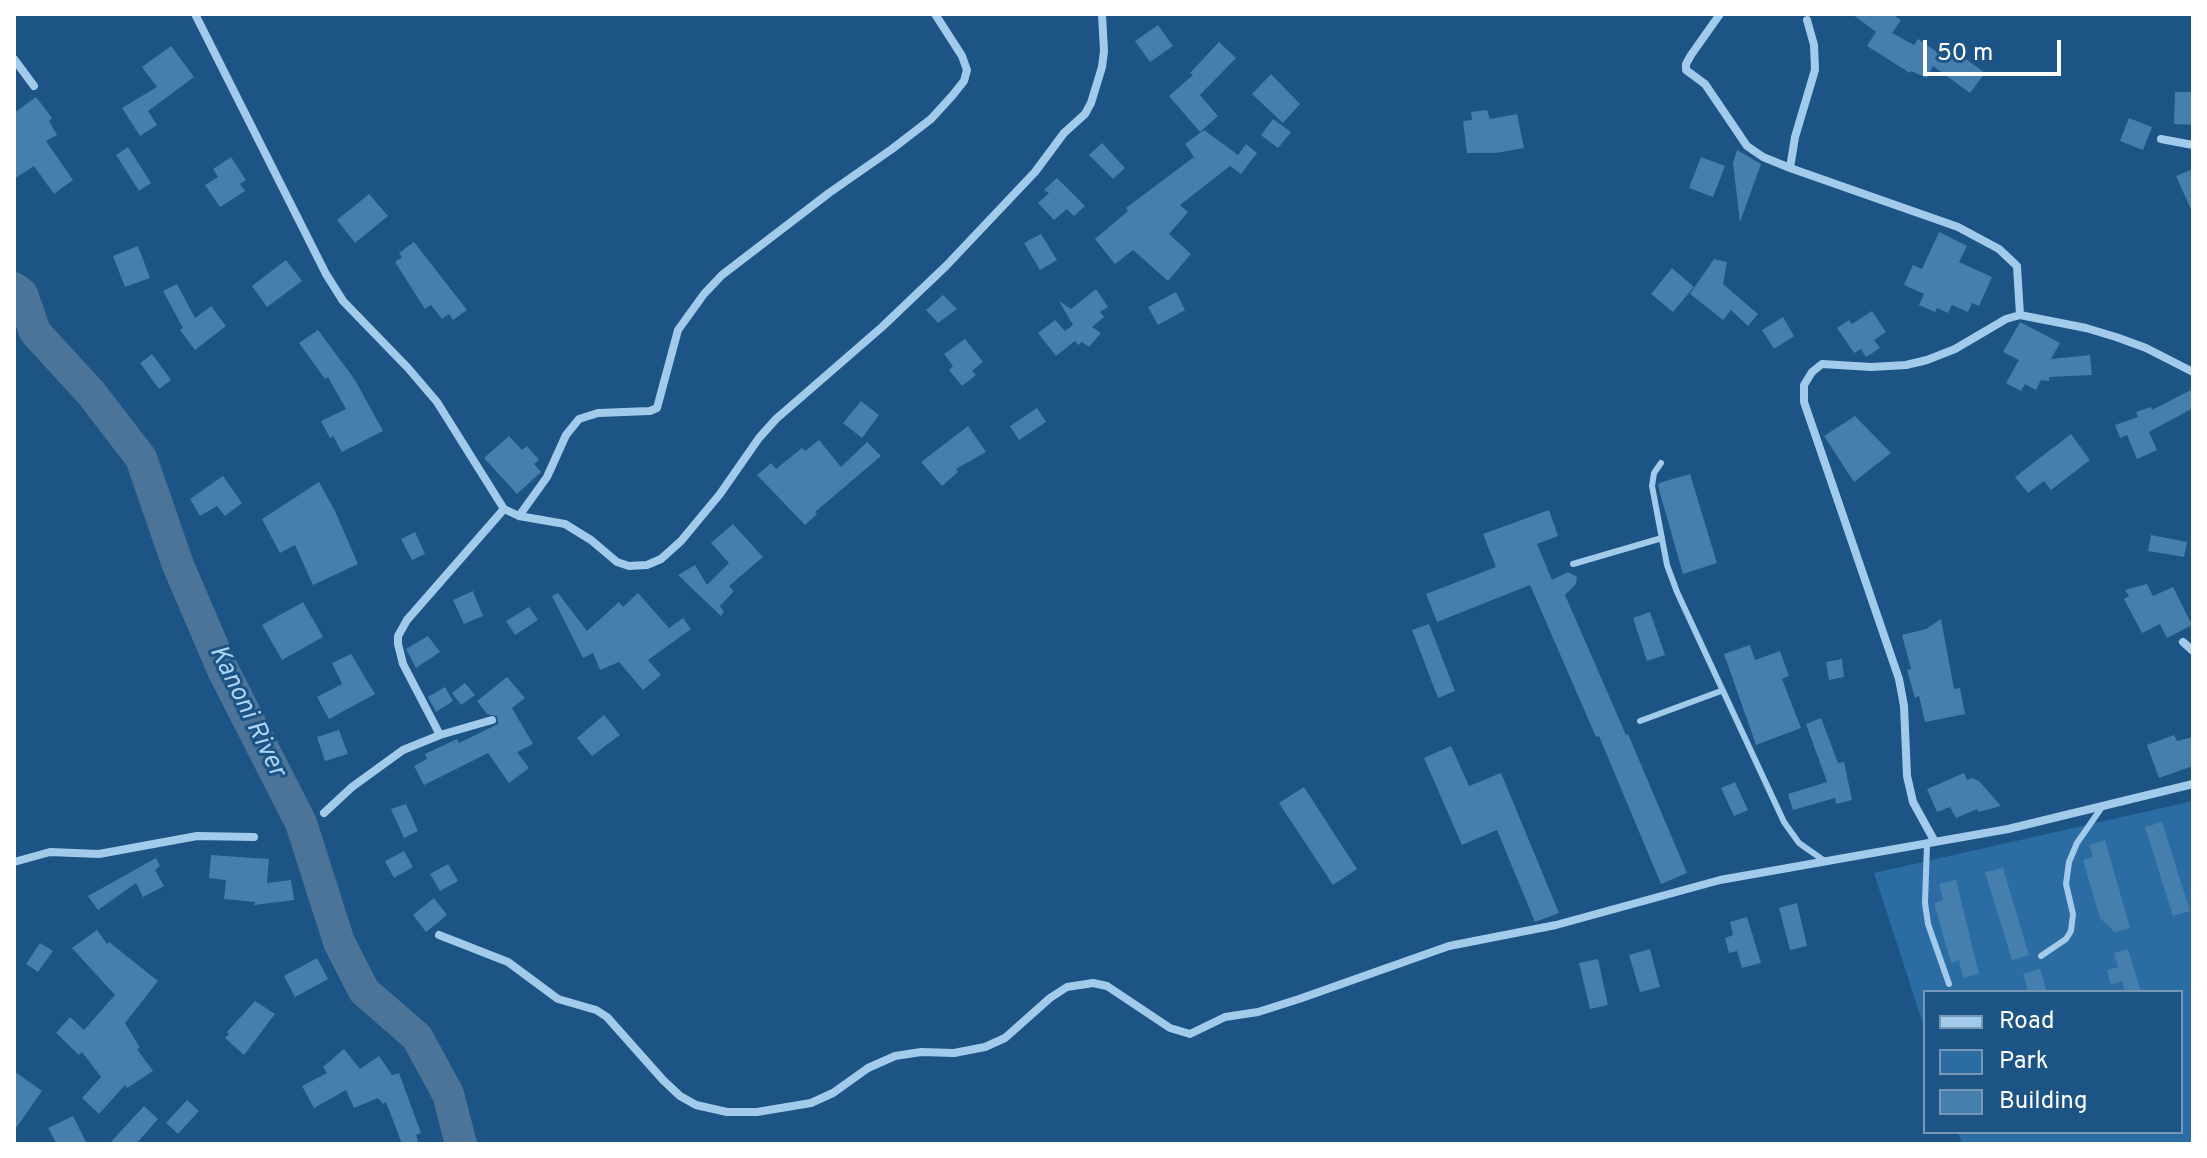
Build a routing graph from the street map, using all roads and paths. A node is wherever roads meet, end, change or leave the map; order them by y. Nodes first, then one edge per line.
1 (195, 14) edge
2 (935, 14) edge
3 (1102, 14) edge
4 (1720, 14) edge
5 (1807, 20) dead end
6 (14, 59) edge
7 (34, 86) dead end
8 (2161, 139) dead end
9 (2193, 145) edge
10 (1790, 168) junction
11 (2020, 315) junction
12 (2193, 372) edge
13 (1661, 463) dead end
14 (504, 509) junction
15 (519, 516) junction
16 (1662, 538) junction
17 (1573, 564) dead end
18 (2183, 642) dead end
19 (2193, 651) edge
20 (1721, 691) junction
21 (492, 720) dead end
22 (1640, 721) dead end
23 (440, 735) junction
24 (2193, 784) edge
25 (2104, 804) junction
26 (324, 813) dead end
27 (254, 837) dead end
28 (1931, 843) junction
29 (14, 862) edge
30 (1826, 862) junction
31 (439, 935) dead end
32 (2041, 956) dead end
33 (1949, 984) dead end

1 - 14 street
2 - 15 street
3 - 15 street
4 - 10 street
5 - 10 street
6 - 7 street
8 - 9 street
10 - 11 street
11 - 12 street
11 - 28 street
13 - 16 lane
14 - 15 street
14 - 23 street
16 - 17 lane
16 - 20 lane
18 - 19 street
20 - 22 lane
20 - 30 lane
21 - 23 street
23 - 26 street
24 - 25 street
25 - 28 street
25 - 32 lane
27 - 29 street
28 - 30 street
28 - 33 lane
30 - 31 street

